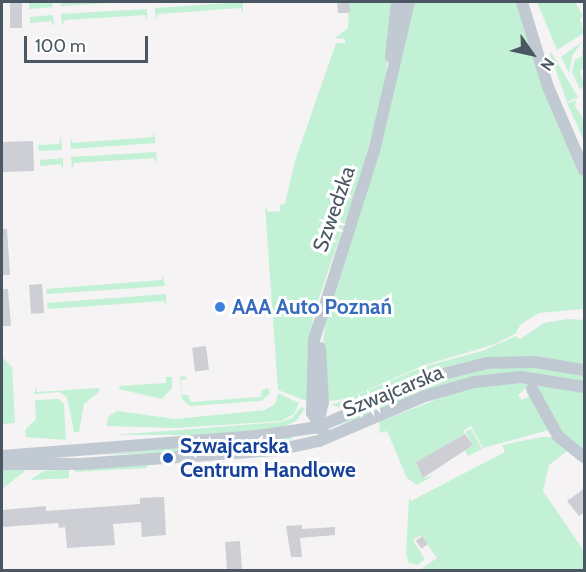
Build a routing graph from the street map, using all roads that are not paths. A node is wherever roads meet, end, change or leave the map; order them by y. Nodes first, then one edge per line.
1 (397, 2) edge
2 (409, 2) edge
3 (522, 2) edge
4 (382, 120) junction
5 (585, 170) edge
6 (585, 370) edge
7 (585, 387) edge
8 (532, 389) dead end
9 (317, 403) junction
10 (354, 411) junction
11 (318, 427) junction
12 (293, 431) junction
13 (336, 435) junction
14 (296, 447) junction
15 (2, 456) edge
16 (585, 457) edge
17 (2, 464) edge

1 - 4 street, Szwedzka
2 - 4 street, Szwedzka
3 - 5 street
4 - 9 street, Szwedzka
6 - 10 street, Szwajcarska
7 - 13 street, Szwajcarska
8 - 16 street
9 - 10 street
9 - 11 street, Szwedzka
9 - 12 street, Szwajcarska
10 - 11 street, Szwajcarska
11 - 12 street, Szwajcarska
11 - 13 street
11 - 14 street
12 - 15 street, Szwajcarska
13 - 14 street, Szwajcarska
14 - 17 street, Szwajcarska

